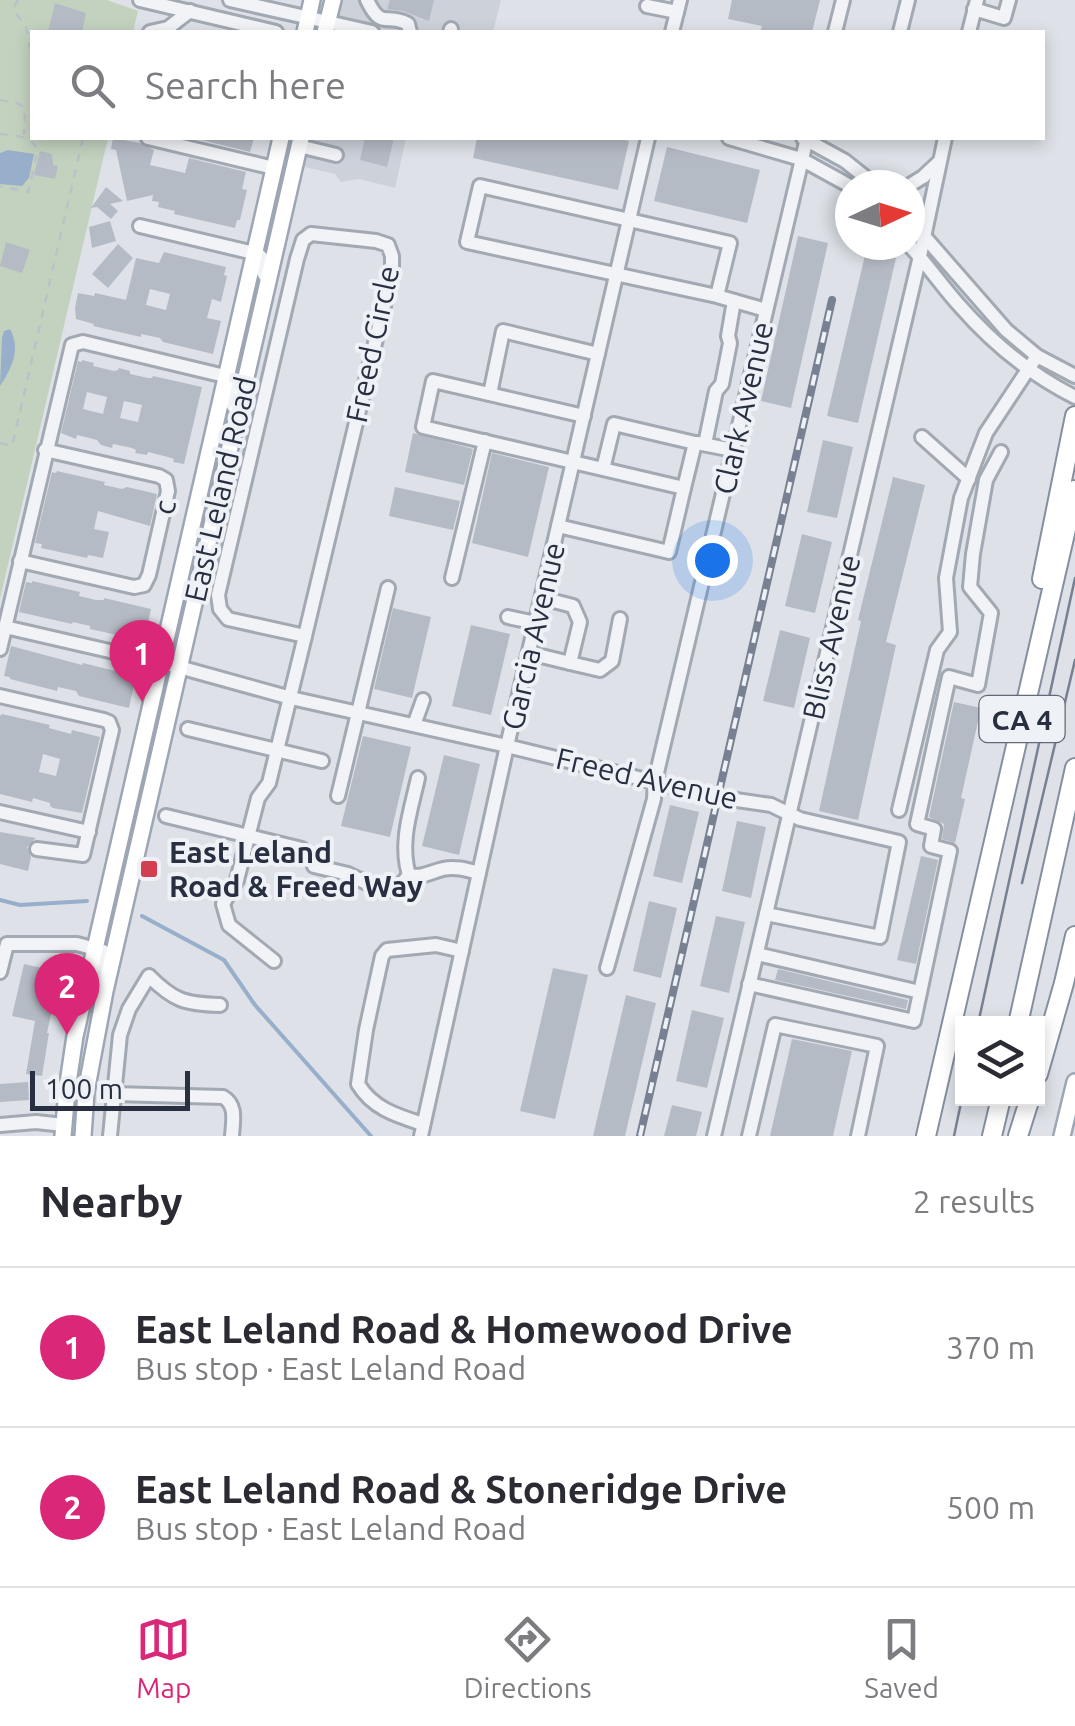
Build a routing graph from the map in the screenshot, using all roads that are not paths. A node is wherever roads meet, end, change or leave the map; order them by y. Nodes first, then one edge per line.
1 (140, 0) edge
2 (230, 0) edge
3 (312, 0) edge
4 (333, 0) edge
5 (367, 0) edge
6 (843, 0) edge
7 (908, 0) edge
8 (1008, 0) edge
9 (976, 5) edge
10 (167, 6) junction
11 (647, 6) dead end
12 (678, 6) edge
13 (190, 11) junction
14 (307, 25) edge
15 (327, 27) edge
16 (153, 30) edge
17 (159, 30) edge
18 (268, 30) edge
19 (354, 30) edge
20 (410, 30) edge
21 (836, 30) edge
22 (900, 30) edge
23 (970, 30) edge
24 (156, 140) edge
25 (281, 140) edge
26 (648, 140) edge
27 (736, 140) edge
28 (805, 140) edge
29 (809, 140) edge
30 (945, 140) edge
31 (300, 142) edge
32 (336, 154) dead end
33 (801, 159) junction
34 (940, 161) junction
35 (274, 168) junction
36 (858, 170) edge
37 (925, 175) edge
38 (835, 178) edge
39 (629, 220) junction
40 (925, 225) edge
41 (140, 226) dead end
42 (925, 236) edge
43 (254, 253) junction
44 (919, 260) edge
45 (923, 260) edge
46 (617, 274) junction
47 (268, 281) junction
48 (716, 296) junction
49 (734, 301) junction
50 (766, 310) junction
51 (598, 354) junction
52 (1037, 356) junction
53 (1028, 370) junction
54 (226, 376) junction
55 (1075, 376) edge
56 (490, 394) junction
57 (1075, 397) edge
58 (237, 412) junction
59 (584, 416) junction
60 (1075, 416) edge
61 (922, 437) dead end
62 (485, 441) junction
63 (700, 443) junction
64 (45, 450) junction
65 (733, 450) junction
66 (1000, 452) dead end
67 (573, 462) junction
68 (603, 468) junction
69 (968, 479) junction
70 (684, 488) junction
71 (1075, 490) edge
72 (558, 526) junction
73 (20, 560) junction
74 (452, 578) dead end
75 (388, 588) dead end
76 (542, 598) junction
77 (508, 617) dead end
78 (620, 620) dead end
79 (536, 623) junction
80 (5, 627) junction
81 (304, 636) junction
82 (0, 648) edge
83 (529, 653) junction
84 (160, 663) junction
85 (570, 663) junction
86 (179, 667) junction
87 (0, 696) edge
88 (291, 698) junction
89 (422, 700) dead end
90 (357, 712) junction
91 (414, 725) junction
92 (188, 729) dead end
93 (508, 746) junction
94 (278, 750) junction
95 (322, 760) dead end
96 (1075, 768) edge
97 (418, 778) dead end
98 (655, 781) junction
99 (338, 796) dead end
100 (898, 810) dead end
101 (0, 812) edge
102 (789, 813) junction
103 (166, 816) dead end
104 (89, 832) junction
105 (247, 836) junction
106 (37, 849) dead end
107 (302, 849) dead end
108 (314, 866) dead end
109 (480, 873) junction
110 (409, 875) junction
111 (766, 914) junction
112 (1075, 936) edge
113 (96, 948) junction
114 (968, 948) junction
115 (462, 951) junction
116 (757, 954) junction
117 (274, 961) dead end
118 (607, 968) dead end
119 (0, 972) edge
120 (750, 984) junction
121 (105, 991) junction
122 (920, 992) junction
123 (220, 1004) dead end
124 (1020, 1016) edge
125 (1045, 1050) edge
126 (1075, 1082) edge
127 (114, 1094) junction
128 (999, 1106) edge
129 (1027, 1106) edge
130 (0, 1124) edge
131 (422, 1130) edge
132 (64, 1131) edge
133 (84, 1136) edge
134 (110, 1136) edge
135 (232, 1136) edge
136 (714, 1136) edge
137 (749, 1136) edge
138 (858, 1136) edge
139 (926, 1136) edge
140 (992, 1136) edge
141 (1018, 1136) edge
142 (1062, 1136) edge

1 - 10 street
2 - 14 street
3 - 14 main road
4 - 15 main road
5 - 20 street
6 - 21 street
7 - 22 street
8 - 9 street
9 - 23 street
10 - 13 street
10 - 16 street
11 - 12 street
13 - 17 street
13 - 18 street
14 - 15 street
15 - 19 street
24 - 35 street
25 - 35 main road, East Leland Road
26 - 39 street, Garcia Avenue
27 - 33 street
28 - 33 street, Clark Avenue
29 - 36 street
30 - 34 street, Bliss Avenue
31 - 32 street
31 - 47 main road, East Leland Road
33 - 38 street
33 - 50 street, Clark Avenue
34 - 37 street
34 - 40 street, Bliss Avenue
35 - 43 main road, East Leland Road
39 - 46 street, Garcia Avenue
39 - 46 street
39 - 48 street
41 - 43 street
42 - 52 street
43 - 47 street
43 - 54 main road, East Leland Road
44 - 102 street, Bliss Avenue
45 - 53 street
46 - 48 street
46 - 51 street, Garcia Avenue
47 - 58 main road, East Leland Road
48 - 49 street
49 - 50 street
49 - 63 street
50 - 65 street, Clark Avenue
51 - 56 street
51 - 59 street, Garcia Avenue
52 - 53 street
52 - 55 street
53 - 57 street
53 - 69 street
54 - 58 street
54 - 64 street
54 - 84 main road, East Leland Road
56 - 59 street
56 - 62 street
58 - 86 main road, East Leland Road
59 - 67 street, Garcia Avenue
60 - 114 highway
61 - 69 street
62 - 67 street
62 - 74 street
63 - 65 street
63 - 68 street
63 - 70 street
64 - 73 street
64 - 73 street, c
65 - 98 street, Clark Avenue
66 - 122 street
67 - 68 street
67 - 72 street, Garcia Avenue
68 - 70 street
69 - 100 street
70 - 72 street
71 - 114 highway, CA 4
72 - 76 street, Garcia Avenue
73 - 80 street
75 - 90 street
76 - 79 street, Garcia Avenue
76 - 85 street
77 - 79 street
78 - 85 street
79 - 83 street, Garcia Avenue
80 - 82 street
80 - 84 street, Freed Avenue
81 - 81 street, Freed Circle
81 - 88 street, Freed Circle
83 - 85 street
83 - 93 street, Garcia Avenue
84 - 86 street, Freed Avenue
84 - 113 main road, East Leland Road
86 - 88 street, Freed Avenue
86 - 121 main road, East Leland Road
87 - 104 street
88 - 90 street, Freed Avenue
88 - 94 street, Freed Circle
89 - 91 street
90 - 91 street, Freed Avenue
90 - 99 street
91 - 93 street, Freed Avenue
92 - 94 street
93 - 98 street, Freed Avenue
93 - 109 street, Garcia Avenue
94 - 95 street
94 - 105 street, Freed Circle
96 - 124 highway, CA 4
97 - 110 street
98 - 102 street, Freed Avenue
98 - 118 street, Clark Avenue
101 - 104 street
102 - 111 street, Bliss Avenue
102 - 111 street, Freed Avenue
103 - 105 street
104 - 106 street
105 - 107 street
105 - 117 street, Freed Circle
108 - 110 street
109 - 110 street
109 - 115 street, Garcia Avenue
111 - 116 street, Bliss Avenue
112 - 125 highway
113 - 119 street
113 - 121 street
113 - 132 main road, East Leland Road
114 - 139 highway, CA 4
115 - 131 street, Garcia Avenue
115 - 131 street
116 - 120 street, Bliss Avenue
116 - 122 street
120 - 122 street
120 - 136 street, Bliss Avenue
121 - 133 main road, East Leland Road
123 - 127 street
126 - 142 main road
127 - 134 street
127 - 135 street
128 - 140 highway
129 - 141 highway
130 - 132 street
137 - 138 street

